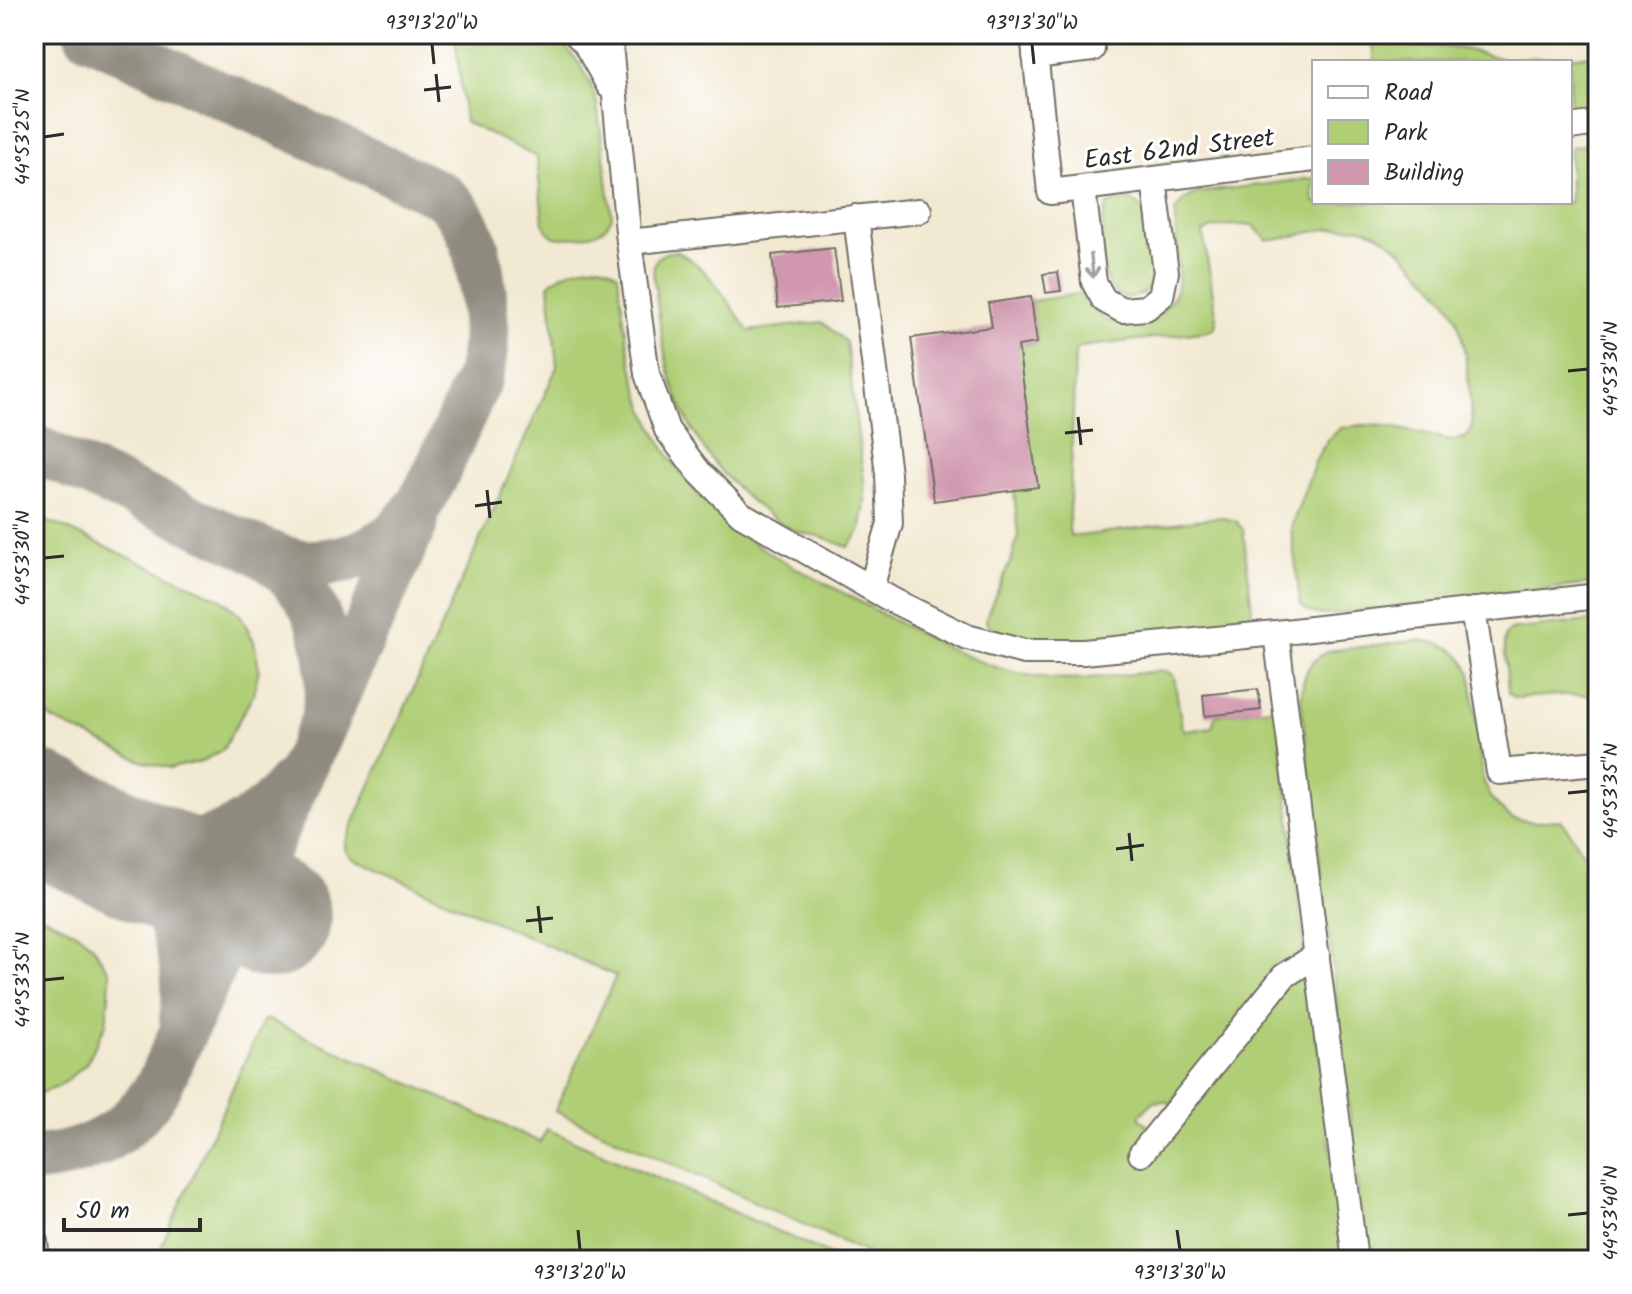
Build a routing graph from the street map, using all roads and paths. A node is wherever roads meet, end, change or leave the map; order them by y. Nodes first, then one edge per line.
1 (576, 34) edge
2 (609, 34) edge
3 (1034, 45) edge
4 (1092, 49) dead end
5 (616, 103) junction
6 (1598, 123) edge
7 (1572, 127) edge
8 (1312, 159) edge
9 (1154, 180) junction
10 (1083, 188) junction
11 (919, 211) dead end
12 (856, 217) junction
13 (629, 242) junction
14 (871, 588) junction
15 (1598, 596) edge
16 (1473, 610) junction
17 (1276, 633) junction
18 (1598, 763) edge
19 (1317, 955) junction
20 (1141, 1154) dead end
21 (35, 1242) edge
22 (37, 1260) edge
23 (1355, 1260) edge

1 - 5 street
2 - 5 street
3 - 4 street
3 - 10 street, East 62nd Street
5 - 13 street
6 - 7 street
8 - 9 street, East 62nd Street
9 - 10 street, East 62nd Street
10 -> 9 street
11 - 12 street
12 - 13 street
12 - 14 street
13 - 14 street
14 - 17 street
15 - 16 street
16 - 17 street
16 - 18 street
17 - 19 street
19 - 20 street
19 - 23 street
21 - 22 street

